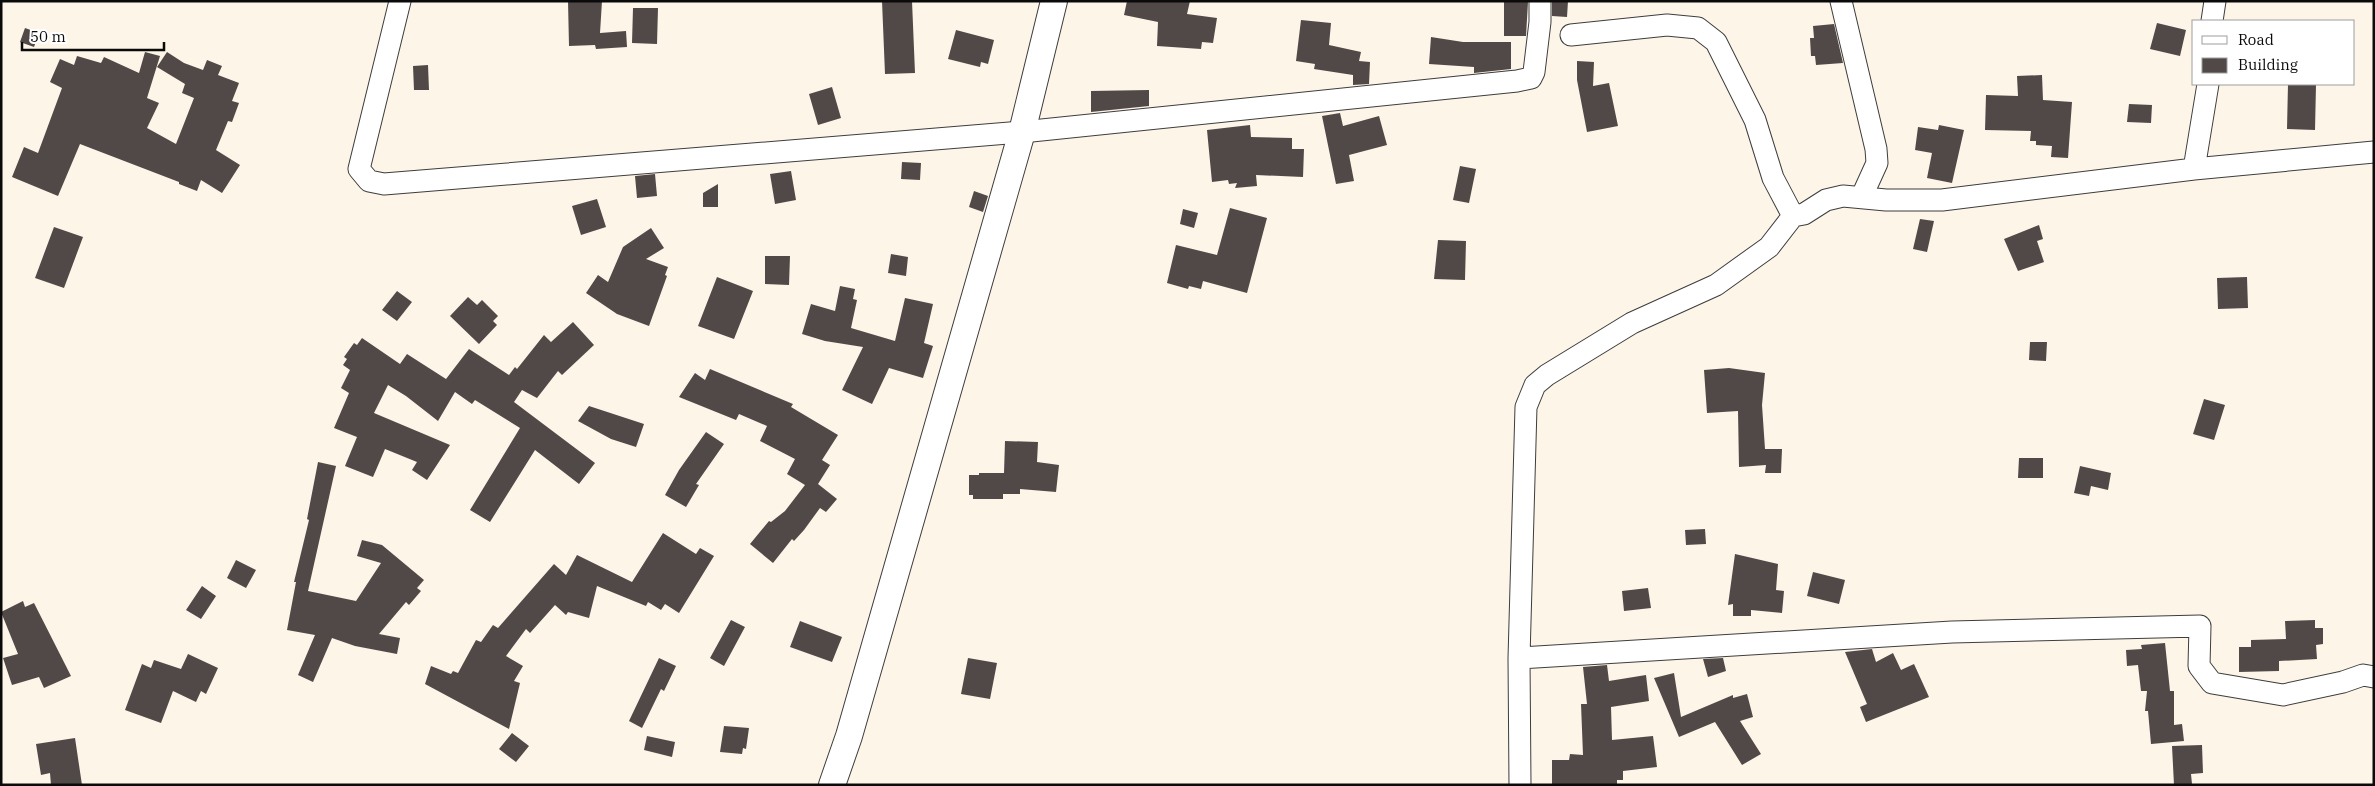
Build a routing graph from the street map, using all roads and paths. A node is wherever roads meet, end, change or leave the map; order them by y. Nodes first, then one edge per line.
1 (400, 1) edge
2 (1054, 1) edge
3 (1540, 1) edge
4 (1841, 1) edge
5 (2215, 1) edge
6 (2212, 20) edge
7 (1571, 35) dead end
8 (2208, 85) edge
9 (1022, 132) junction
10 (2374, 152) edge
11 (2194, 169) junction
12 (1862, 196) junction
13 (1793, 216) junction
14 (1518, 658) junction
15 (2374, 677) edge
16 (832, 785) edge
17 (1520, 785) edge

1 - 9 street
2 - 9 street
3 - 9 street
4 - 12 street
5 - 6 street
7 - 13 street
8 - 11 street
9 - 16 street
10 - 11 street
11 - 12 street
12 - 13 street
13 - 14 street
14 - 15 street
14 - 17 street

